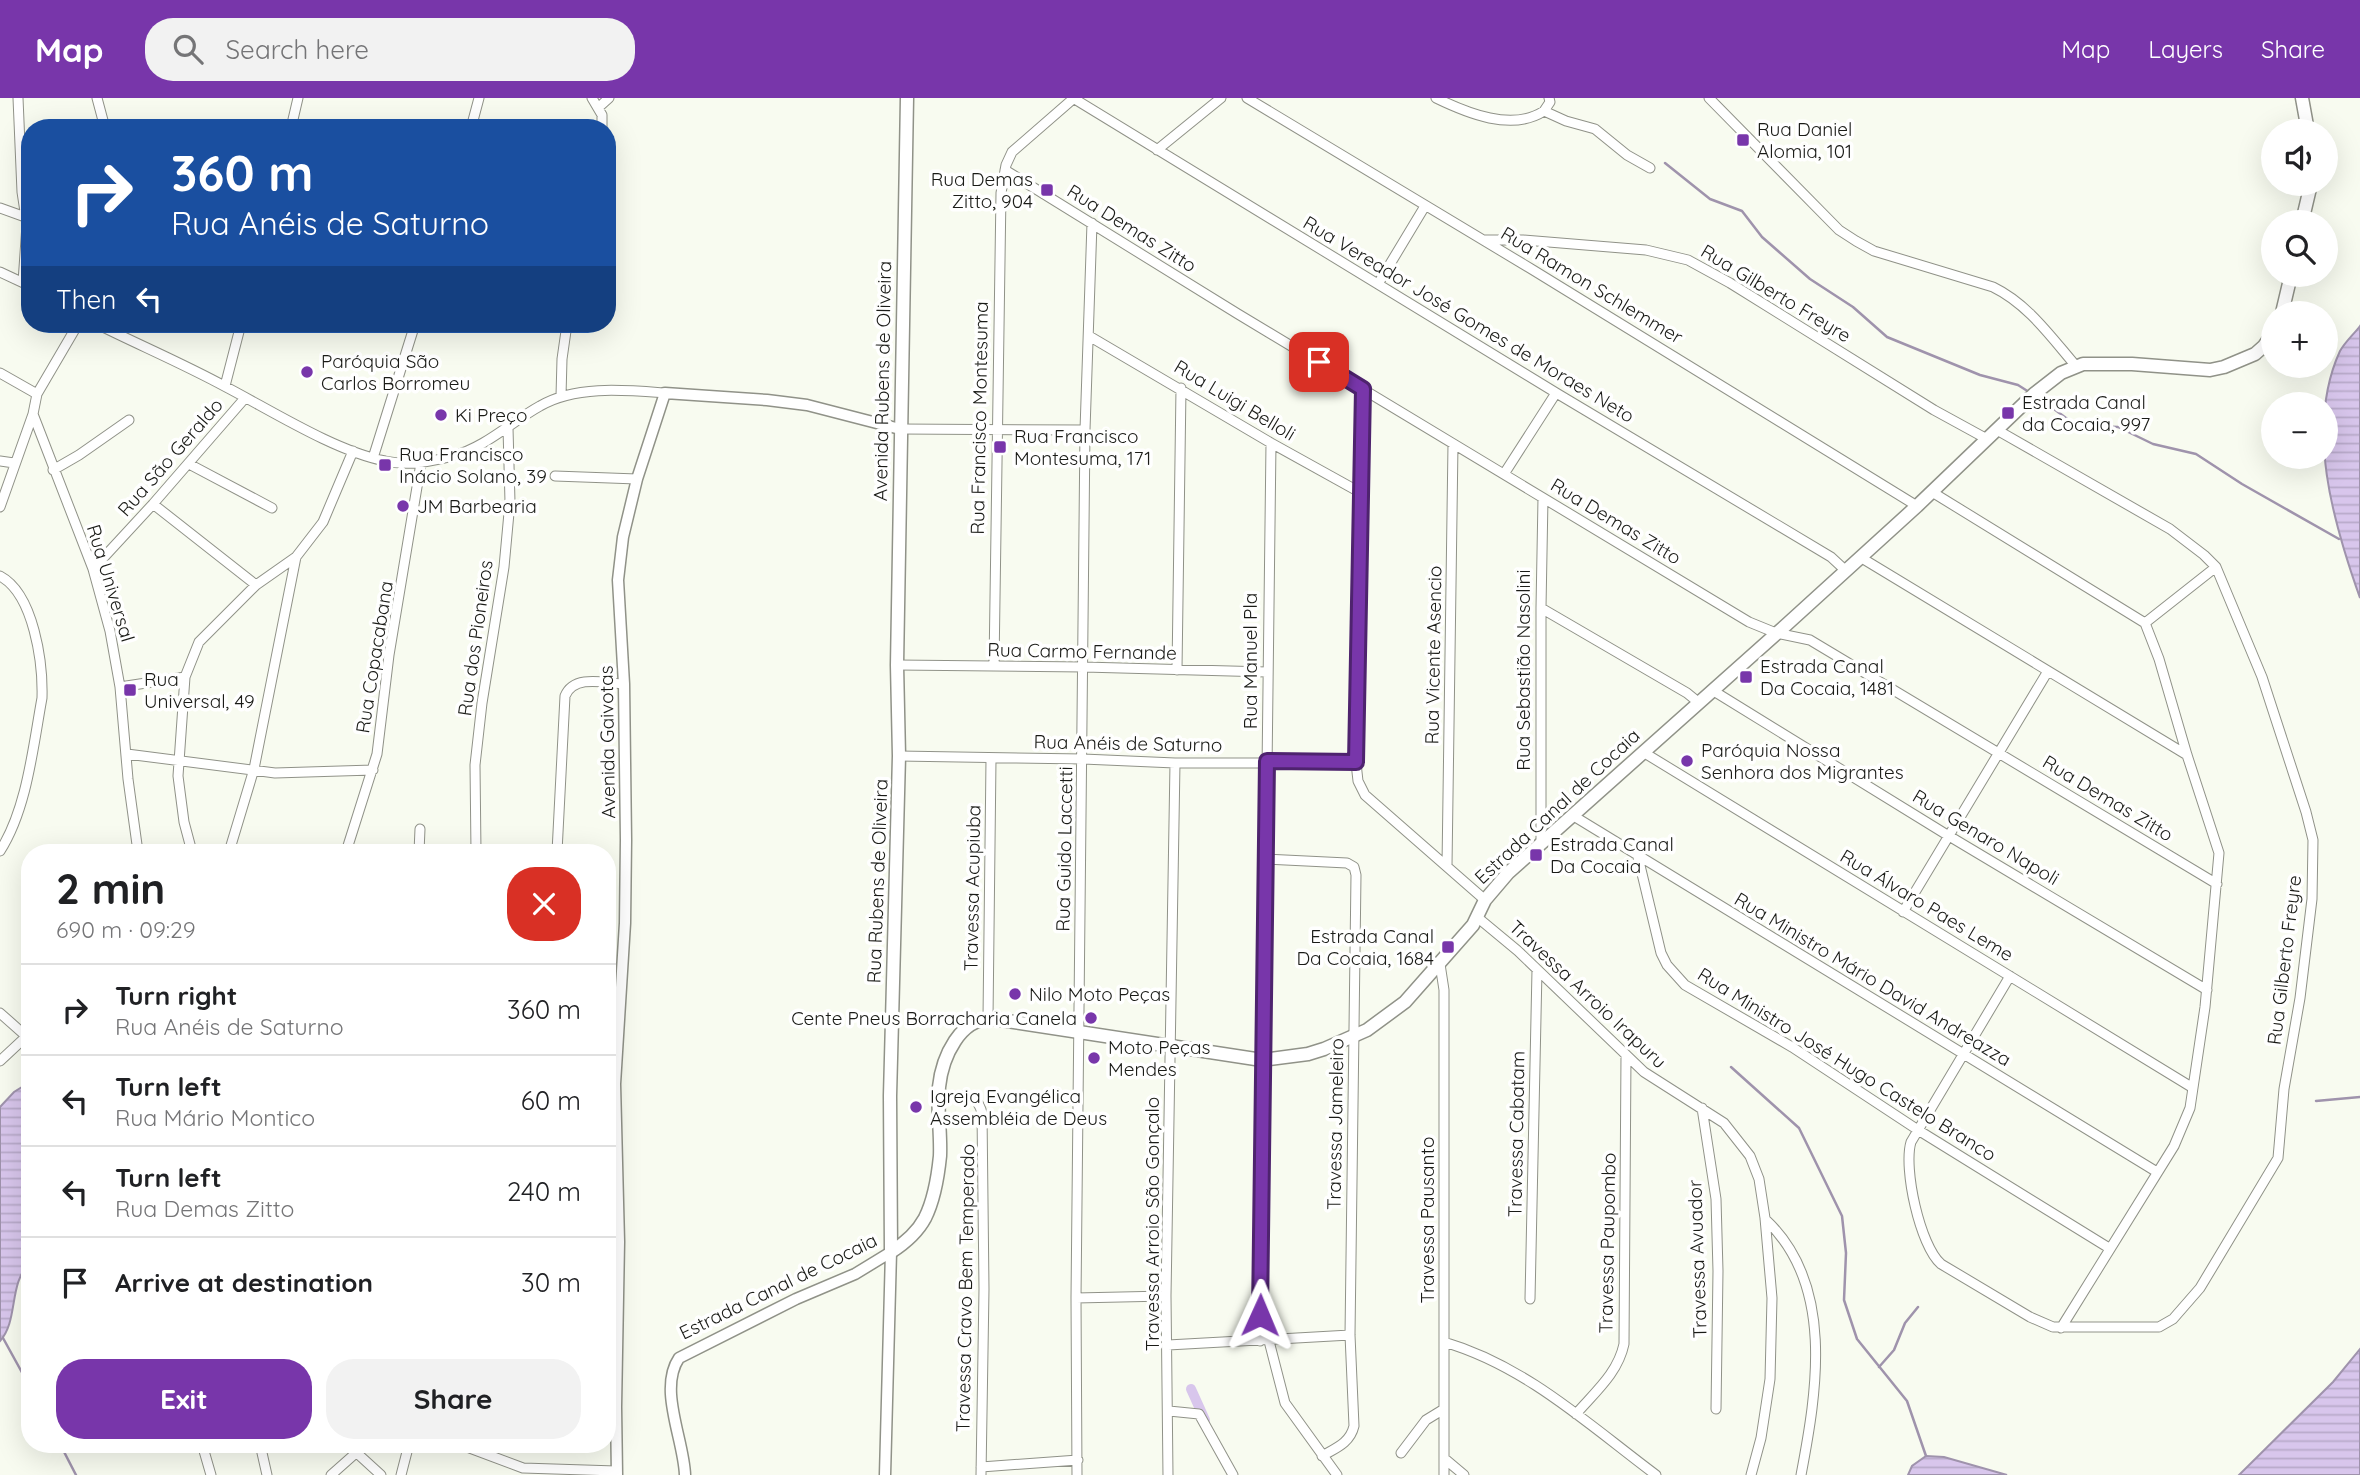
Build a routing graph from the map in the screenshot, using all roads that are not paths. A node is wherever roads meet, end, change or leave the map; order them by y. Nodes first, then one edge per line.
1 (18, 98) edge
2 (97, 98) edge
3 (298, 98) edge
4 (480, 98) edge
5 (592, 98) edge
6 (609, 98) edge
7 (1074, 98) edge
8 (1221, 98) edge
9 (1247, 98) edge
10 (1436, 98) edge
11 (1549, 98) edge
12 (1709, 98) edge
13 (2302, 98) edge
14 (910, 100) edge
15 (599, 107) junction
16 (1544, 111) junction
17 (103, 119) edge
18 (292, 119) edge
19 (474, 119) edge
20 (602, 119) edge
21 (2306, 119) edge
22 (1157, 150) junction
23 (21, 168) edge
24 (1650, 168) dead end
25 (1005, 170) junction
26 (1425, 206) junction
27 (0, 208) edge
28 (21, 216) edge
29 (1092, 223) junction
30 (1484, 240) junction
31 (0, 272) edge
32 (21, 281) edge
33 (1377, 284) junction
34 (73, 333) edge
35 (116, 333) edge
36 (239, 333) edge
37 (412, 333) edge
38 (566, 333) edge
39 (1089, 336) junction
40 (2261, 349) edge
41 (2076, 366) junction
42 (0, 373) edge
43 (225, 386) junction
44 (1181, 388) junction
45 (1363, 389) junction
46 (665, 393) junction
47 (1556, 393) junction
48 (37, 394) junction
49 (561, 396) junction
50 (245, 398) junction
51 (33, 414) junction
52 (129, 420) dead end
53 (508, 428) junction
54 (996, 428) junction
55 (900, 429) junction
56 (1086, 430) junction
57 (1992, 435) junction
58 (1271, 443) junction
59 (1454, 443) junction
60 (353, 451) junction
61 (373, 458) junction
62 (0, 461) edge
63 (14, 463) junction
64 (421, 463) junction
65 (189, 464) junction
66 (53, 470) junction
67 (1504, 474) junction
68 (555, 476) dead end
69 (637, 480) junction
70 (1932, 492) junction
71 (1363, 494) junction
72 (1543, 498) junction
73 (153, 504) junction
74 (1917, 506) junction
75 (0, 507) edge
76 (272, 508) dead end
77 (296, 557) junction
78 (1860, 557) junction
79 (2216, 567) junction
80 (93, 569) junction
81 (1845, 570) junction
82 (0, 576) edge
83 (256, 585) junction
84 (1541, 608) junction
85 (2145, 623) junction
86 (1776, 634) junction
87 (897, 665) junction
88 (994, 666) junction
89 (1084, 667) junction
90 (1177, 670) junction
91 (2048, 671) junction
92 (1267, 673) junction
93 (185, 677) junction
94 (624, 684) junction
95 (120, 687) junction
96 (1712, 690) junction
97 (1698, 702) junction
98 (1643, 752) junction
99 (1998, 753) junction
100 (127, 754) junction
101 (2187, 755) junction
102 (899, 757) junction
103 (991, 759) junction
104 (1083, 759) junction
105 (178, 760) junction
106 (1267, 761) junction
107 (1356, 762) junction
108 (1175, 763) junction
109 (254, 769) junction
110 (373, 770) junction
111 (1572, 815) junction
112 (420, 829) dead end
113 (1949, 836) junction
114 (1541, 842) junction
115 (137, 844) edge
116 (190, 844) edge
117 (231, 844) edge
118 (349, 844) edge
119 (419, 844) edge
120 (476, 844) edge
121 (557, 844) edge
122 (0, 851) edge
123 (1638, 857) junction
124 (1265, 859) junction
125 (1447, 866) junction
126 (2217, 884) junction
127 (1485, 900) junction
128 (1903, 912) junction
129 (1477, 917) junction
130 (1440, 964) junction
131 (1537, 970) junction
132 (2010, 976) junction
133 (616, 983) edge
134 (2207, 990) junction
135 (0, 1013) edge
136 (988, 1018) junction
137 (21, 1030) edge
138 (1079, 1031) junction
139 (1353, 1036) junction
140 (21, 1042) edge
141 (1171, 1045) junction
142 (1626, 1055) junction
143 (1964, 1055) junction
144 (1262, 1060) junction
145 (0, 1061) edge
146 (2193, 1088) junction
147 (939, 1099) junction
148 (1702, 1108) junction
149 (1918, 1130) junction
150 (2157, 1172) junction
151 (616, 1182) edge
152 (1765, 1218) junction
153 (2109, 1248) junction
154 (891, 1252) junction
155 (1166, 1296) junction
156 (1076, 1298) junction
157 (1530, 1299) dead end
158 (616, 1304) edge
159 (2061, 1328) junction
160 (1350, 1335) junction
161 (1264, 1341) junction
162 (1444, 1342) junction
163 (1168, 1345) junction
164 (1444, 1409) junction
165 (1716, 1409) dead end
166 (1169, 1411) junction
167 (1576, 1414) junction
168 (205, 1453) edge
169 (262, 1453) edge
170 (356, 1453) edge
171 (358, 1453) edge
172 (407, 1453) edge
173 (480, 1453) edge
174 (615, 1453) edge
175 (1401, 1453) dead end
176 (1322, 1456) junction
177 (1445, 1459) junction
178 (1078, 1460) junction
179 (522, 1471) edge
180 (981, 1471) edge
181 (617, 1473) edge
182 (211, 1475) edge
183 (267, 1475) edge
184 (331, 1475) edge
185 (381, 1475) edge
186 (401, 1475) edge
187 (685, 1475) edge
188 (885, 1475) edge
189 (1077, 1475) edge
190 (1168, 1475) edge
191 (1233, 1475) edge
192 (1337, 1475) edge
193 (1444, 1475) edge
194 (1464, 1475) edge
195 (1656, 1475) edge
196 (1751, 1475) edge
197 (1801, 1475) edge

1 - 23 street
2 - 17 street
3 - 18 street
4 - 19 street
5 - 15 street
6 - 15 street
7 - 22 street, Rua Vereador José Gomes de Moraes Neto
7 - 25 street
8 - 22 street
9 - 26 street, Rua Ramon Schlemmer
10 - 16 street
11 - 16 street
12 - 41 street
13 - 21 main road
14 - 55 main road, Avenida Rubens de Oliveira
15 - 20 street
16 - 24 street
22 - 33 street, Rua Vereador José Gomes de Moraes Neto
25 - 29 street, Rua Demas Zitto
25 - 54 street, Rua Francisco Montesuma
26 - 30 street, Rua Ramon Schlemmer
26 - 33 street
27 - 28 street
29 - 39 street, Rua Guido Laccetti
29 - 45 street, Rua Demas Zitto
30 - 57 street, Rua Gilberto Freyre
30 - 74 street, Rua Ramon Schlemmer
31 - 32 street
33 - 47 street, Rua Vereador José Gomes de Moraes Neto
34 - 48 street
35 - 43 street
36 - 43 street
37 - 61 street
38 - 49 street
39 - 44 street, Rua Luigi Belloli
39 - 56 street, Rua Guido Laccetti
40 - 41 main road, Estrada Canal de Cocaia
41 - 57 main road, Estrada Canal de Cocaia
42 - 48 street
43 - 50 street
44 - 58 street, Rua Luigi Belloli
44 - 90 street
45 - 59 street, Rua Demas Zitto
45 - 71 street
46 - 49 street
46 - 55 street
46 - 69 street, Avenida Gaivotas
47 - 67 street
47 - 81 street, Rua Vereador José Gomes de Moraes Neto
48 - 51 street
49 - 53 street
50 - 60 street
50 - 65 street, Rua São Geraldo
51 - 63 street
51 - 66 street, Rua Universal
52 - 66 street
53 - 64 street
53 - 120 street, Rua dos Pioneiros
54 - 55 street
54 - 56 street
54 - 88 street, Rua Francisco Montesuma
55 - 87 main road, Avenida Rubens de Oliveira
56 - 89 street, Rua Guido Laccetti
57 - 70 main road, Estrada Canal de Cocaia
57 - 79 street, Rua Gilberto Freyre
58 - 71 street, Rua Luigi Belloli
58 - 92 street, Rua Manuel Pla
59 - 67 street, Rua Demas Zitto
59 - 125 street, Rua Vicente Asencio
60 - 61 street
60 - 77 street
61 - 64 street
62 - 63 street
63 - 75 street
64 - 110 street, Rua Copacabana
65 - 73 street, Rua São Geraldo
65 - 76 street
66 - 80 street, Rua Universal
67 - 72 street, Rua Demas Zitto
68 - 69 street
69 - 94 street, Avenida Gaivotas
70 - 74 main road, Estrada Canal de Cocaia
70 - 85 street
71 - 107 street
72 - 84 street, Rua Sebastião Nasolini
72 - 86 street, Rua Demas Zitto
73 - 80 street, Rua São Geraldo
73 - 83 street
74 - 78 main road, Estrada Canal de Cocaia
77 - 83 street
77 - 109 street
78 - 81 main road, Estrada Canal de Cocaia
78 - 91 street
79 - 85 street
79 - 159 street, Rua Gilberto Freyre
80 - 95 street, Rua Universal
81 - 86 main road, Estrada Canal de Cocaia
82 - 122 street
83 - 93 street
84 - 97 street
84 - 114 street, Rua Sebastião Nasolini
85 - 101 street
86 - 96 main road, Estrada Canal de Cocaia
86 - 99 street, Rua Demas Zitto
87 - 88 street, Rua Carmo Fernande
87 - 102 main road, Rua Rubens de Oliveira
88 - 89 street, Rua Carmo Fernande
89 - 90 street, Rua Carmo Fernande
89 - 104 street, Rua Guido Laccetti
90 - 92 street, Rua Carmo Fernande
91 - 99 street
91 - 101 street
92 - 106 street, Rua Manuel Pla
93 - 95 street
93 - 105 street
94 - 121 street
94 - 133 street, Avenida Gaivotas
95 - 100 street, Rua Universal
96 - 97 main road, Estrada Canal de Cocaia
96 - 113 street, Rua Genaro Napoli
97 - 98 main road, Estrada Canal de Cocaia
98 - 111 main road, Estrada Canal de Cocaia
98 - 128 street, Rua Álvaro Paes Leme
99 - 113 street
99 - 126 street, Rua Demas Zitto
100 - 105 street
100 - 115 street, Rua Universal
101 - 126 street
102 - 103 street, Rua Anéis de Saturno
102 - 154 main road, Rua Rubens de Oliveira
103 - 104 street, Rua Anéis de Saturno
103 - 136 street, Travessa Acupiuba
104 - 108 street, Rua Anéis de Saturno
104 - 138 street, Rua Guido Laccetti
105 - 109 street
105 - 116 street
106 - 107 street, Rua Anéis de Saturno
106 - 108 street, Rua Anéis de Saturno
106 - 124 street, Rua Manuel Pla
107 - 125 street
108 - 141 street, Travessa Arroio São Gonçalo
109 - 110 street
109 - 117 street
110 - 118 street, Rua Copacabana
111 - 114 main road, Estrada Canal de Cocaia
111 - 123 street, Rua Ministro Mário David Andreazza
112 - 119 street
113 - 128 street
113 - 134 street, Rua Genaro Napoli
114 - 127 main road, Estrada Canal de Cocaia
123 - 143 street, Rua Ministro Mário David Andreazza
123 - 149 street, Rua Ministro José Hugo Castelo Branco
124 - 139 street, Travessa Jameleiro
124 - 144 street, Rua Manuel Pla
125 - 127 street
126 - 134 street
127 - 129 main road, Estrada Canal de Cocaia
128 - 132 street, Rua Álvaro Paes Leme
129 - 130 main road, Estrada Canal de Cocaia
129 - 131 street, Travessa Arroio Irapuru
130 - 139 main road, Estrada Canal de Cocaia
130 - 162 street, Travessa Pausanto
131 - 142 street, Travessa Arroio Irapuru
131 - 157 street, Travessa Cabatam
132 - 143 street
132 - 146 street, Rua Álvaro Paes Leme
134 - 146 street
135 - 137 street
136 - 138 main road, Estrada Canal de Cocaia
136 - 147 main road, Estrada Canal de Cocaia
138 - 141 main road, Estrada Canal de Cocaia
138 - 156 street, Rua Guido Laccetti
139 - 144 main road, Estrada Canal de Cocaia
139 - 160 street, Travessa Jameleiro
140 - 145 street
141 - 144 main road, Estrada Canal de Cocaia
141 - 155 street, Travessa Arroio São Gonçalo
142 - 148 street, Travessa Arroio Irapuru
142 - 167 street, Travessa Paupombo
143 - 149 street
143 - 150 street, Rua Ministro Mário David Andreazza
144 - 161 street, Rua Manuel Pla
146 - 150 street
147 - 154 main road, Estrada Canal de Cocaia
147 - 180 street, Travessa Cravo Bem Temperado
148 - 152 street, Travessa Arroio Irapuru
148 - 165 street, Travessa Avuador
149 - 153 street, Rua Ministro José Hugo Castelo Branco
149 - 159 street
150 - 153 street
151 - 158 street, Avenida Gaivotas
152 - 196 street, Travessa Arroio Irapuru
152 - 197 street
153 - 159 street
154 - 187 street, Estrada Canal de Cocaia
154 - 188 street, Rua Rubens de Oliveira
155 - 156 street
155 - 163 street, Travessa Arroio São Gonçalo
156 - 178 street, Rua Guido Laccetti
160 - 161 street
160 - 176 street, Travessa Jameleiro
161 - 163 street
161 - 176 street, Rua Manuel Pla
162 - 164 street, Travessa Pausanto
162 - 167 street
163 - 166 street, Travessa Arroio São Gonçalo
164 - 175 street
164 - 177 street, Travessa Pausanto
166 - 190 street, Travessa Arroio São Gonçalo
166 - 191 street
167 - 195 street
168 - 182 street
169 - 183 street
170 - 184 street
171 - 185 street
172 - 186 street
173 - 179 street
174 - 181 street, Avenida Gaivotas
176 - 192 street, Rua Manuel Pla
177 - 193 street, Travessa Pausanto
177 - 194 street
178 - 180 street
178 - 189 street, Rua Guido Laccetti
179 - 181 street

